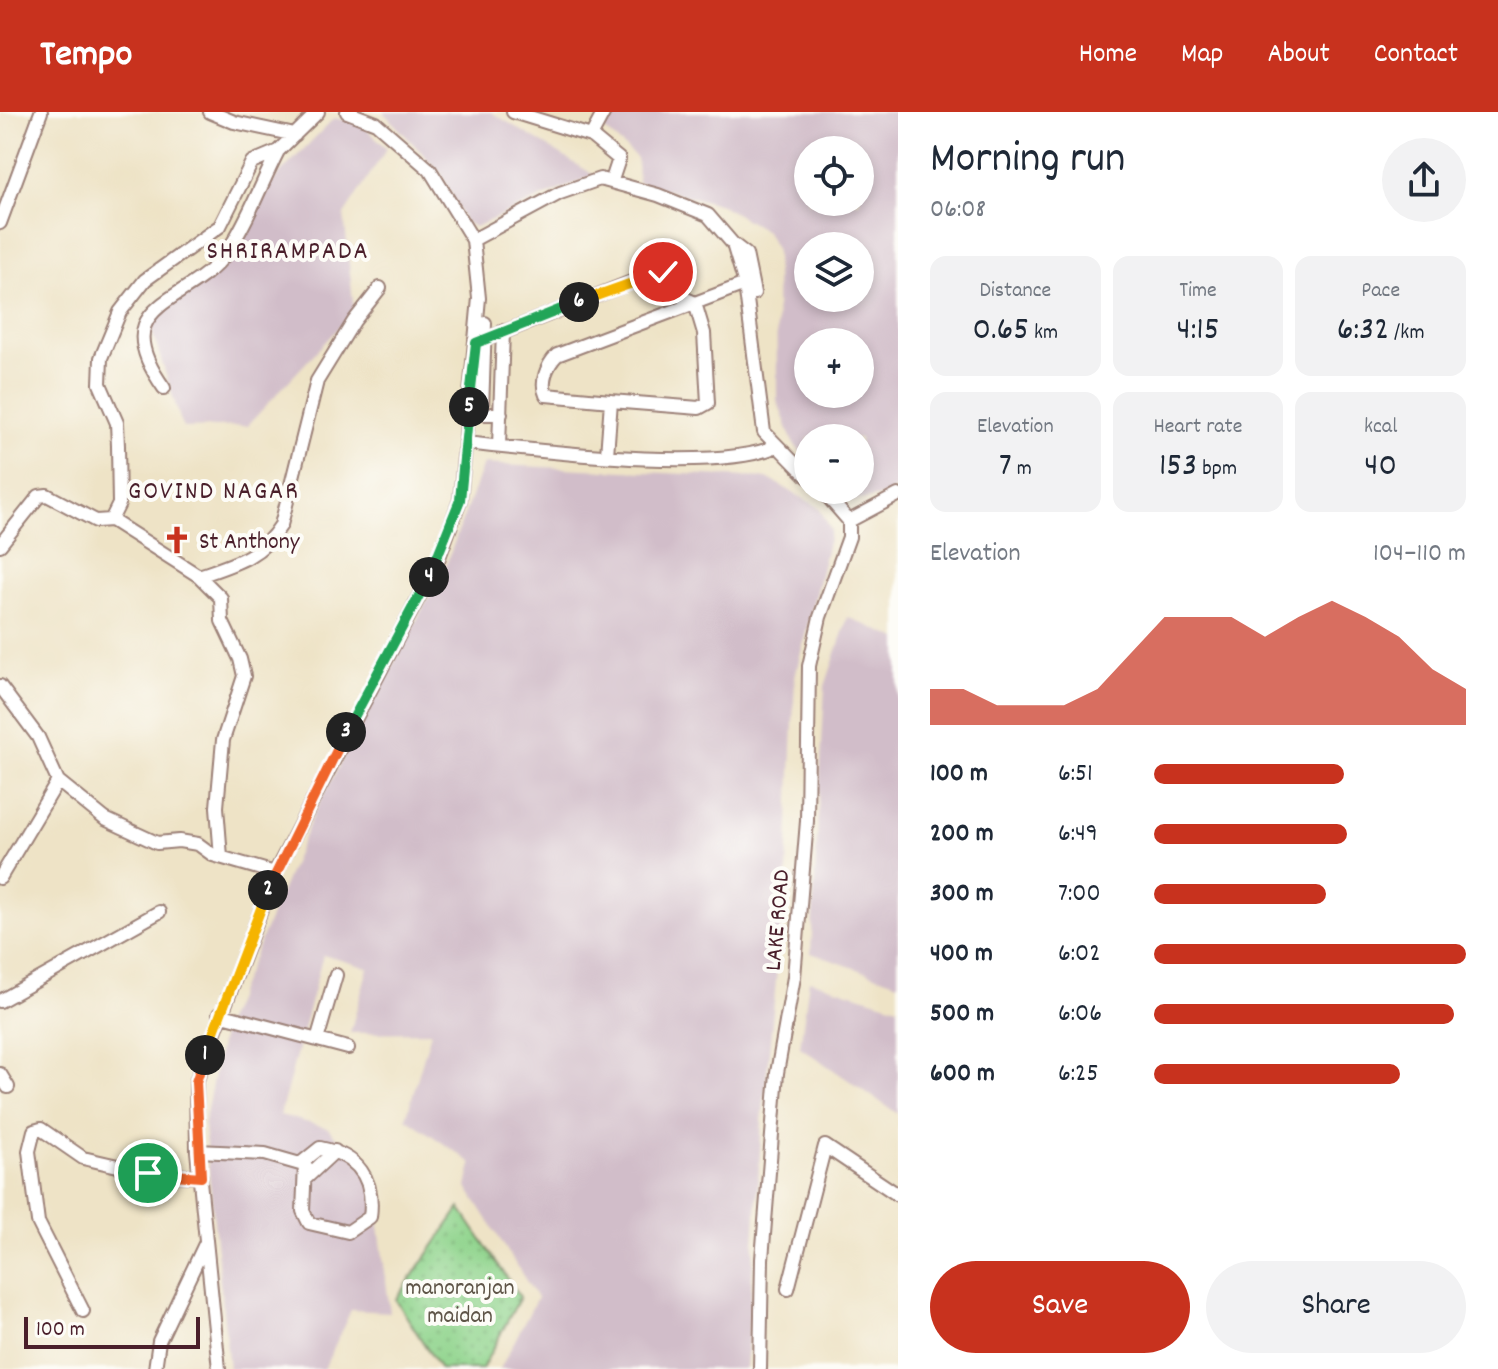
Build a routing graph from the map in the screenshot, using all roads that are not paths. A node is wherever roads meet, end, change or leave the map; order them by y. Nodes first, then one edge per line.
1 (41, 112) edge
2 (210, 112) edge
3 (318, 112) edge
4 (347, 112) edge
5 (513, 112) edge
6 (604, 112) edge
7 (295, 135) junction
8 (591, 136) junction
9 (278, 151) junction
10 (612, 180) junction
11 (0, 223) edge
12 (473, 240) junction
13 (747, 285) junction
14 (380, 288) dead end
15 (695, 303) junction
16 (485, 323) dead end
17 (503, 331) junction
18 (480, 340) junction
19 (754, 374) dead end
20 (164, 388) dead end
21 (611, 401) junction
22 (501, 414) junction
23 (465, 443) junction
24 (499, 446) junction
25 (776, 446) junction
26 (607, 455) junction
27 (794, 463) edge
28 (898, 495) edge
29 (834, 504) edge
30 (111, 520) junction
31 (849, 521) junction
32 (0, 545) edge
33 (199, 576) junction
34 (0, 686) edge
35 (58, 781) junction
36 (221, 857) junction
37 (275, 873) junction
38 (0, 878) edge
39 (159, 912) dead end
40 (336, 975) dead end
41 (0, 1001) edge
42 (219, 1014) junction
43 (317, 1040) junction
44 (348, 1048) dead end
45 (0, 1074) edge
46 (8, 1087) dead end
47 (197, 1151) junction
48 (335, 1151) junction
49 (305, 1164) junction
50 (201, 1177) junction
51 (305, 1179) junction
52 (898, 1195) edge
53 (205, 1244) junction
54 (788, 1289) dead end
55 (83, 1311) dead end
56 (155, 1369) edge
57 (219, 1369) edge
58 (760, 1369) edge

1 - 11 street
2 - 7 street
3 - 7 street
4 - 12 street
5 - 8 street
6 - 8 street
7 - 9 street
8 - 10 street
9 - 20 street
9 - 30 street
10 - 12 street
10 - 13 street
12 - 18 street
13 - 15 street
13 - 19 street
13 - 25 street
14 - 33 street
15 - 17 street
15 - 21 street
15 - 21 street
16 - 18 street
17 - 18 street
17 - 22 street
18 - 22 street
18 - 23 street
21 - 26 street
22 - 24 street
23 - 24 street
23 - 37 street
24 - 26 street
25 - 26 street
25 - 27 street
28 - 31 street
29 - 31 street
30 - 32 street
30 - 33 street
31 - 58 street, LAKE ROAD
33 - 36 street
34 - 35 street
35 - 36 street
35 - 38 street
36 - 37 street
37 - 42 street
39 - 41 street
40 - 43 street
42 - 43 street
42 - 47 street
43 - 44 street
45 - 46 street
47 - 49 street
47 - 50 street
48 - 49 street
48 - 51 street
48 - 51 street
49 - 51 street
50 - 53 street
50 - 55 street
52 - 54 street
53 - 56 street
53 - 57 street

